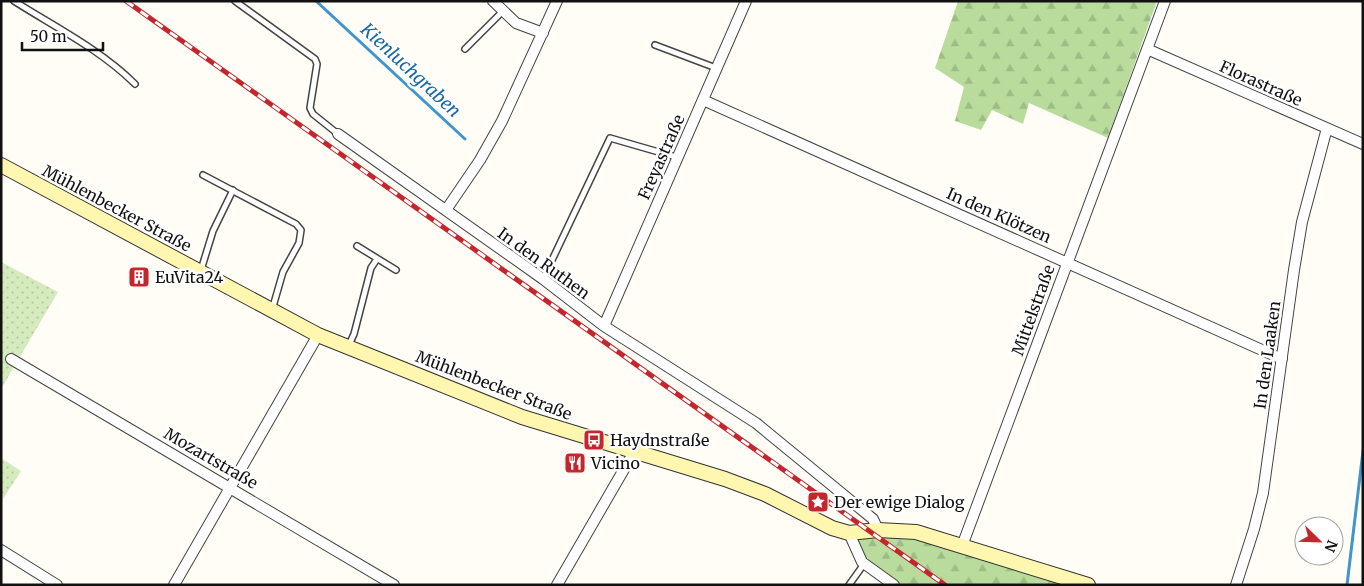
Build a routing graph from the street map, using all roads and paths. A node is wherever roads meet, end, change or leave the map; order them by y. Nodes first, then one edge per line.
1 (14, 1) edge
2 (235, 1) edge
3 (493, 1) edge
4 (557, 1) edge
5 (746, 1) edge
6 (1165, 1) edge
7 (502, 12) junction
8 (543, 33) junction
9 (655, 45) dead end
10 (465, 48) dead end
11 (1147, 49) junction
12 (716, 68) junction
13 (135, 84) dead end
14 (703, 100) junction
15 (1327, 128) junction
16 (338, 134) joint
17 (1363, 144) edge
18 (676, 158) junction
19 (1, 165) edge
20 (204, 175) dead end
21 (233, 190) junction
22 (446, 210) junction
23 (357, 246) dead end
24 (377, 259) junction
25 (1067, 261) junction
26 (396, 270) dead end
27 (199, 273) junction
28 (543, 279) junction
29 (272, 311) junction
30 (604, 326) junction
31 (318, 335) junction
32 (348, 347) junction
33 (11, 359) dead end
34 (1282, 359) junction
35 (634, 452) junction
36 (232, 488) junction
37 (878, 530) junction
38 (849, 533) junction
39 (962, 546) junction
40 (1, 550) edge
41 (864, 564) junction
42 (57, 585) edge
43 (174, 585) edge
44 (394, 585) edge
45 (557, 585) edge
46 (849, 585) edge
47 (894, 585) edge
48 (1088, 585) edge
49 (1236, 585) edge

1 - 13 lane
2 - 16 lane, In den Ruthen
3 - 7 street
4 - 8 street
5 - 12 street, Freyastraße
6 - 11 street, Mittelstraße
7 - 8 street
7 - 10 lane
8 - 22 street
9 - 12 lane
11 - 15 street, Florastraße
11 - 25 street, Mittelstraße
12 - 14 street, Freyastraße
14 - 18 street, Freyastraße
14 - 25 street, In den Klötzen
15 - 17 street, Florastraße
15 - 34 street, In den Laaken
16 - 22 street, In den Ruthen
18 - 28 lane
18 - 30 street, Freyastraße
19 - 27 main road, Mühlenbecker Straße
20 - 21 lane
21 - 27 lane
21 - 29 lane
22 - 28 street, In den Ruthen
23 - 24 lane
24 - 26 lane
24 - 32 lane
25 - 34 street, In den Klötzen
25 - 39 street, Mittelstraße
27 - 29 main road, Mühlenbecker Straße
28 - 30 street, In den Ruthen
29 - 31 main road, Mühlenbecker Straße
30 - 37 street, In den Ruthen
31 - 32 main road, Mühlenbecker Straße
31 - 36 street
32 - 35 main road, Mühlenbecker Straße
33 - 36 street, Mozartstraße
34 - 49 street, In den Laaken
35 - 38 main road, Mühlenbecker Straße
35 - 45 street
36 - 43 street
36 - 44 street, Mozartstraße
37 - 38 main road, Mühlenbecker Straße
37 - 39 main road, Mühlenbecker Straße
38 - 41 street
39 - 48 main road, Mühlenbecker Straße
40 - 42 street
41 - 46 lane
41 - 47 street

